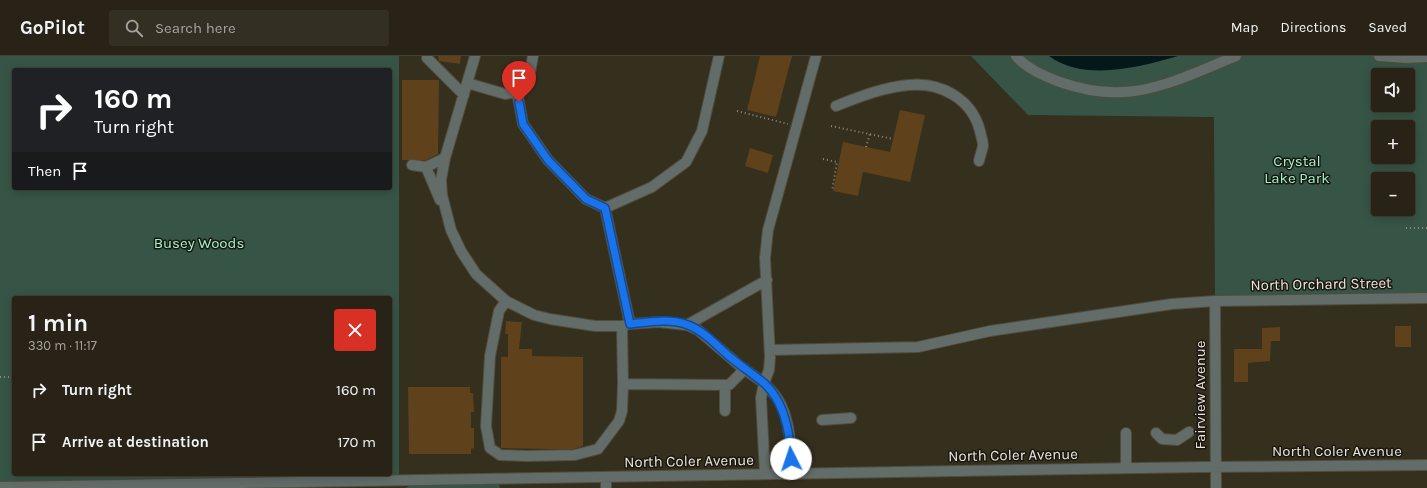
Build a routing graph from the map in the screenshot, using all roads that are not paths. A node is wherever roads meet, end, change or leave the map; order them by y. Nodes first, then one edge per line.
1 (475, 56) edge
2 (533, 56) edge
3 (719, 56) edge
4 (816, 56) edge
5 (1016, 56) edge
6 (1236, 56) edge
7 (1379, 56) edge
8 (1427, 57) edge
9 (427, 58) dead end
10 (467, 83) junction
11 (518, 92) junction
12 (464, 95) junction
13 (836, 106) dead end
14 (445, 158) junction
15 (979, 161) dead end
16 (412, 166) dead end
17 (426, 167) junction
18 (605, 208) junction
19 (446, 213) junction
20 (767, 280) junction
21 (1427, 298) edge
22 (506, 301) junction
23 (1215, 301) junction
24 (626, 325) junction
25 (687, 325) junction
26 (770, 350) junction
27 (744, 369) junction
28 (764, 383) junction
29 (623, 384) junction
30 (725, 384) junction
31 (725, 411) dead end
32 (851, 418) dead end
33 (822, 420) dead end
34 (1156, 432) dead end
35 (1189, 432) dead end
36 (1126, 433) dead end
37 (1427, 465) edge
38 (1216, 467) junction
39 (1126, 468) junction
40 (765, 474) junction
41 (792, 474) junction
42 (606, 477) junction
43 (0, 487) edge
44 (606, 488) edge
45 (1216, 488) edge

1 - 10 street
2 - 11 street
3 - 18 street
4 - 20 street
5 - 6 street
7 - 8 street
9 - 12 street
10 - 11 street
10 - 12 street
11 - 18 street
12 - 14 street
13 - 15 street
14 - 17 street
14 - 19 street
16 - 17 street
17 - 19 street
18 - 24 street
19 - 22 street
20 - 25 street
20 - 26 street
21 - 23 street, North Orchard Street
22 - 24 street
22 - 29 street
23 - 26 street, North Orchard Street
23 - 38 street, Fairview Avenue
24 - 25 street
24 - 29 street
25 - 27 street
26 - 28 street
27 - 28 street
27 - 30 street
28 - 40 street
28 - 41 street
29 - 30 street
30 - 31 street
32 - 33 street
34 - 35 street
36 - 39 street
37 - 38 street, North Coler Avenue
38 - 39 street, North Coler Avenue
38 - 45 street, Fairview Avenue
39 - 41 street, North Coler Avenue
40 - 41 street, North Coler Avenue
40 - 42 street, North Coler Avenue
42 - 43 street, North Coler Avenue
42 - 44 street

